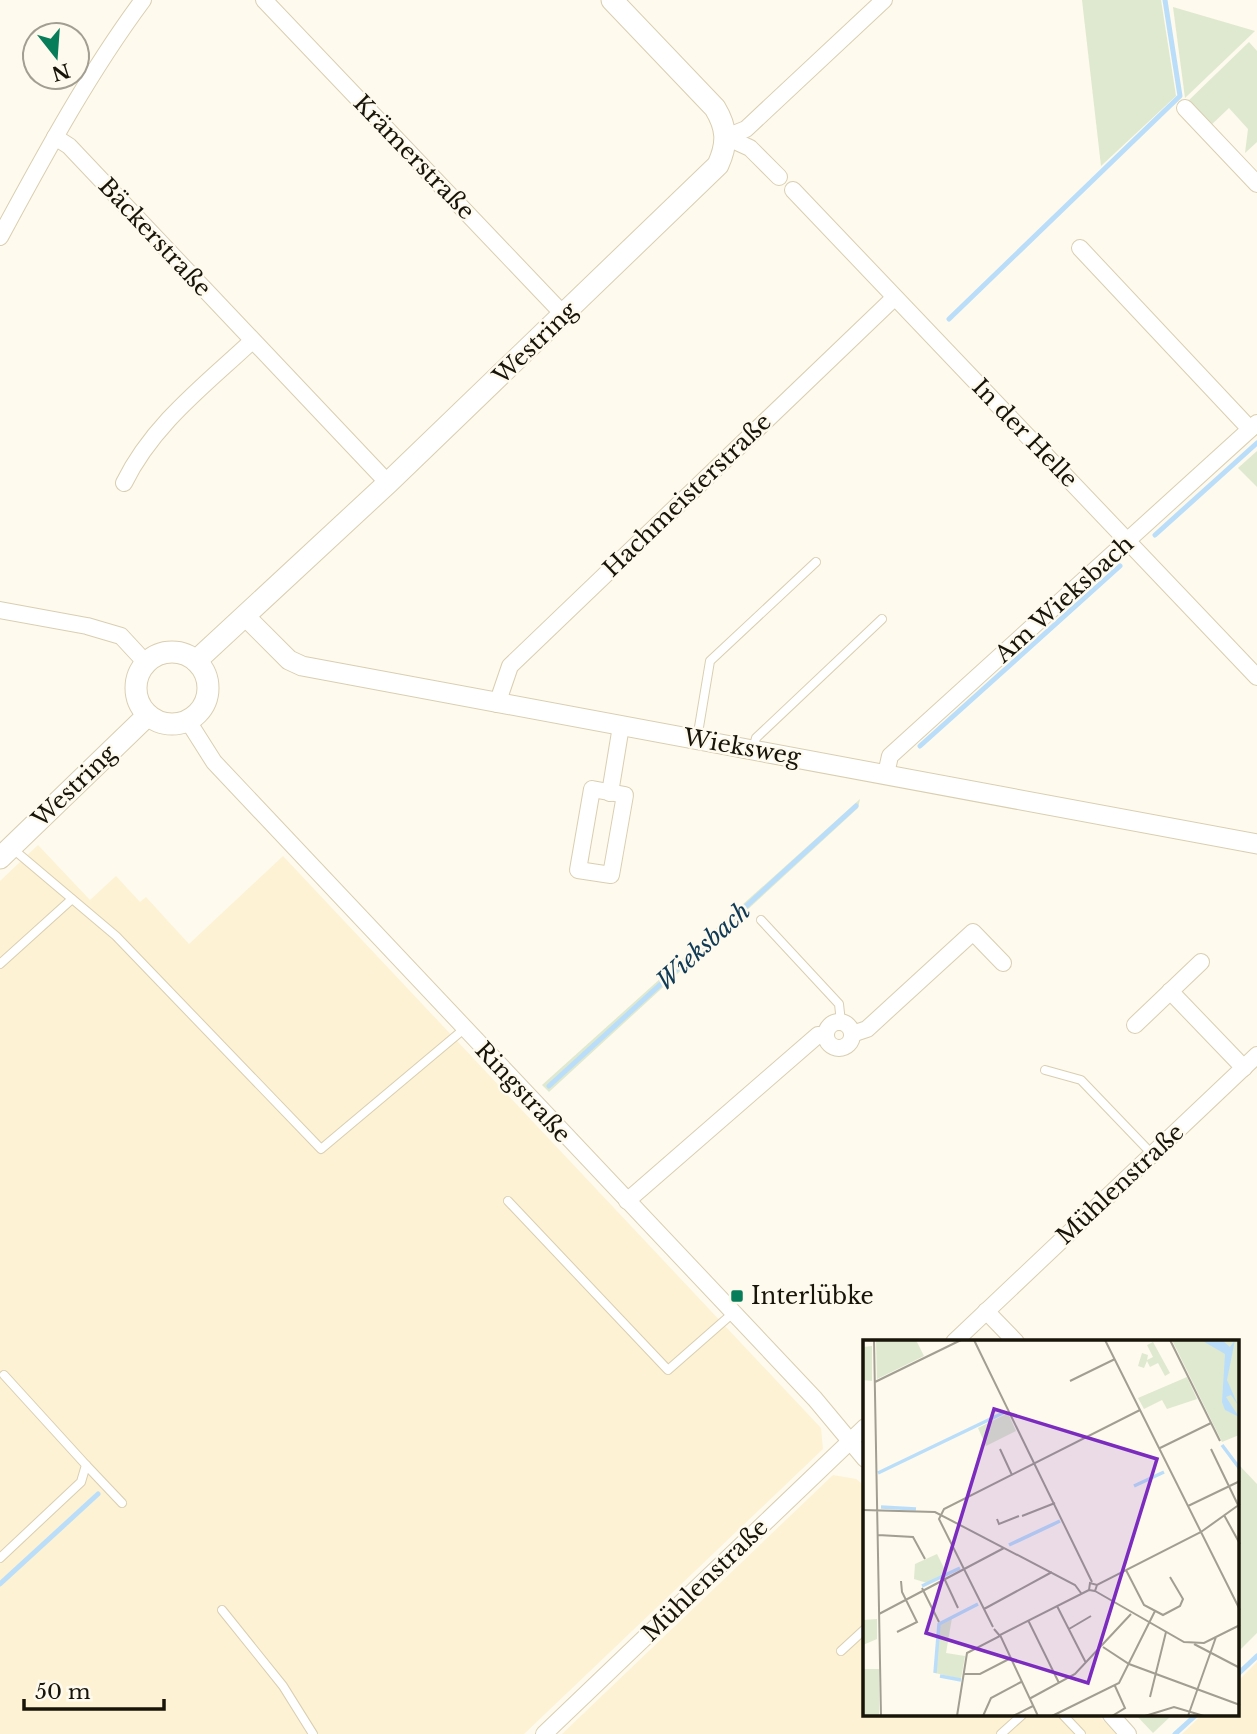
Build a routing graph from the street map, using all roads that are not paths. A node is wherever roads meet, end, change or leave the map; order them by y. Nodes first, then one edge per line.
1 (143, 0) edge
2 (264, 0) edge
3 (612, 0) edge
4 (884, 0) edge
5 (1185, 108) dead end
6 (726, 137) junction
7 (55, 138) junction
8 (779, 177) dead end
9 (1257, 184) edge
10 (793, 190) dead end
11 (0, 237) edge
12 (1080, 248) dead end
13 (894, 298) junction
14 (564, 315) junction
15 (252, 341) junction
16 (1254, 426) edge
17 (124, 483) dead end
18 (388, 483) junction
19 (1128, 541) junction
20 (816, 562) dead end
21 (0, 610) edge
22 (246, 617) junction
23 (882, 620) dead end
24 (196, 661) junction
25 (146, 663) junction
26 (1257, 677) edge
27 (497, 704) junction
28 (148, 715) junction
29 (188, 721) junction
30 (621, 726) junction
31 (697, 739) junction
32 (753, 749) junction
33 (886, 774) junction
34 (610, 793) junction
35 (1257, 844) edge
36 (6, 852) edge
37 (72, 899) junction
38 (761, 920) dead end
39 (1201, 962) dead end
40 (1003, 963) dead end
41 (0, 964) edge
42 (1170, 991) junction
43 (841, 1022) junction
44 (1135, 1025) dead end
45 (464, 1029) junction
46 (852, 1034) junction
47 (825, 1036) junction
48 (1257, 1055) edge
49 (1244, 1068) junction
50 (1045, 1070) dead end
51 (1152, 1154) junction
52 (508, 1201) dead end
53 (627, 1202) junction
54 (986, 1311) junction
55 (733, 1313) junction
56 (956, 1340) edge
57 (1014, 1340) edge
58 (4, 1375) dead end
59 (863, 1429) edge
60 (849, 1442) junction
61 (863, 1457) edge
62 (86, 1465) junction
63 (122, 1503) dead end
64 (0, 1558) edge
65 (222, 1610) dead end
66 (863, 1631) edge
67 (841, 1651) dead end
68 (1021, 1716) edge
69 (1064, 1716) edge
70 (1112, 1716) edge
71 (313, 1734) edge
72 (544, 1734) edge
73 (1001, 1734) edge
74 (1082, 1734) edge
75 (1128, 1734) edge

1 - 7 street
2 - 14 street, Krämerstraße
3 - 6 main road
4 - 6 street
5 - 9 street
6 - 8 street
6 - 14 main road, Westring
7 - 11 street
7 - 15 street, Bäckerstraße
10 - 13 street, In der Helle
12 - 16 street, Am Wieksbach
13 - 19 street, In der Helle
13 - 27 street, Hachmeisterstraße
14 - 18 main road, Westring
15 - 17 street
15 - 18 street, Bäckerstraße
16 - 19 street, Am Wieksbach
18 - 22 main road, Westring
19 - 26 street, In der Helle
19 - 33 street, Am Wieksbach
20 - 31 lane
21 - 25 street
22 - 24 main road, Westring
22 - 27 street, Wieksweg
23 - 32 lane
24 - 25 main road
24 - 29 main road
25 - 28 main road
27 - 30 street, Wieksweg
28 - 29 main road
28 - 36 main road, Westring
29 - 45 street, Ringstraße
30 - 31 street, Wieksweg
30 - 34 street
31 - 32 street, Wieksweg
32 - 33 street, Wieksweg
33 - 35 street, Wieksweg
34 - 34 street
36 - 37 lane
37 - 41 lane
37 - 45 lane
38 - 43 lane
39 - 42 street
40 - 46 street
42 - 44 street
42 - 49 street
43 - 46 street
43 - 47 street
45 - 53 street, Ringstraße
46 - 47 street
47 - 53 street
48 - 49 street, Mühlenstraße
49 - 51 street, Mühlenstraße
50 - 51 lane
51 - 54 street, Mühlenstraße
52 - 55 lane
53 - 55 street, Ringstraße
54 - 56 street, Mühlenstraße
54 - 57 street
55 - 60 street, Ringstraße
58 - 62 lane
59 - 60 street, Mühlenstraße
60 - 61 street, Ringstraße
60 - 72 street, Mühlenstraße
62 - 63 lane
62 - 64 lane
65 - 71 lane
66 - 67 lane
68 - 73 lane
69 - 74 lane
70 - 75 street

